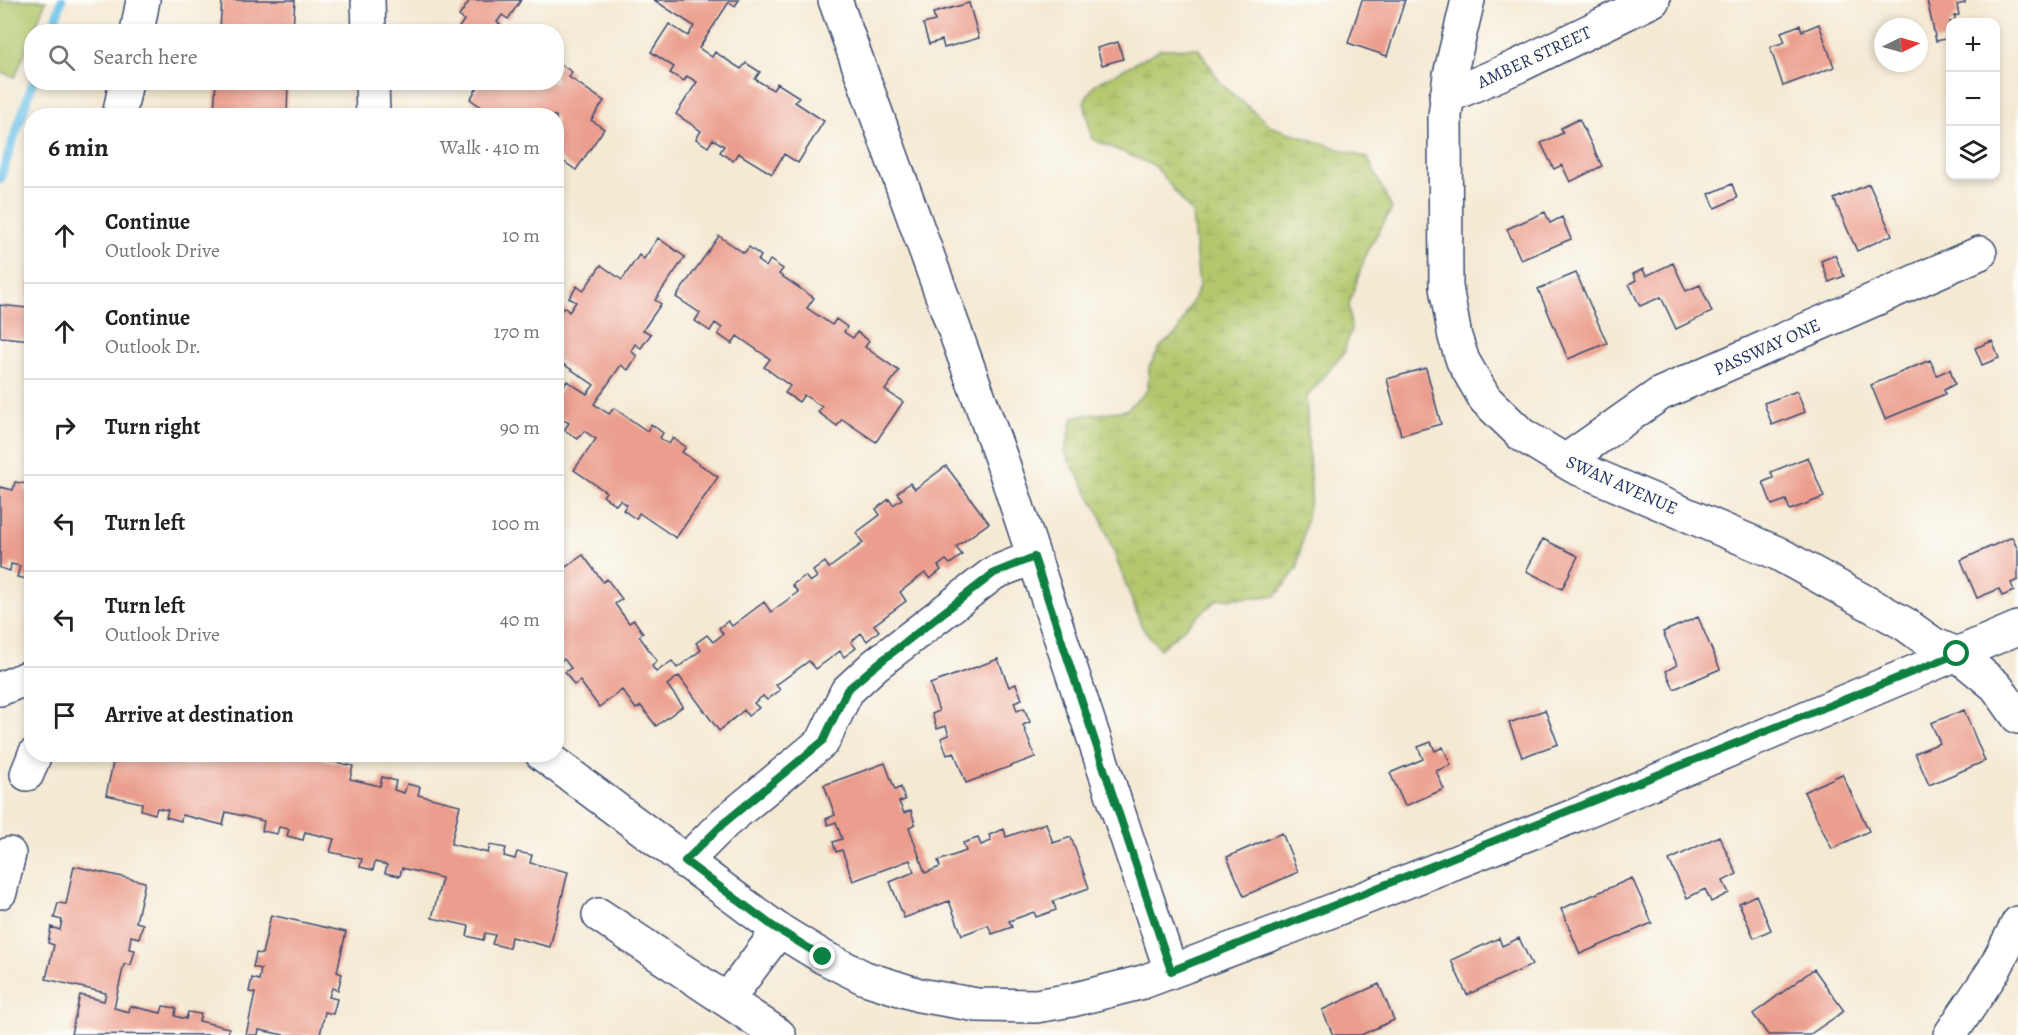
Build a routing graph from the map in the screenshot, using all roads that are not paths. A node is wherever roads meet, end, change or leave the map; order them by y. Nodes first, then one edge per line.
1 (143, 0) edge
2 (368, 0) edge
3 (836, 0) edge
4 (1468, 0) edge
5 (1653, 0) edge
6 (138, 24) edge
7 (369, 24) edge
8 (124, 90) edge
9 (372, 90) edge
10 (1446, 97) junction
11 (121, 108) edge
12 (373, 108) edge
13 (1980, 253) dead end
14 (1565, 461) junction
15 (1034, 557) junction
16 (2018, 628) edge
17 (1957, 654) junction
18 (24, 679) edge
19 (0, 689) edge
20 (2018, 717) edge
21 (553, 762) edge
22 (9, 854) dead end
23 (685, 861) junction
24 (0, 892) edge
25 (599, 915) dead end
26 (2018, 923) edge
27 (778, 930) junction
28 (1171, 971) junction
29 (727, 1000) junction
30 (779, 1035) edge
31 (1950, 1035) edge

1 - 6 street
2 - 7 street
3 - 15 street
4 - 10 street, SWAN AVENUE
5 - 10 street, AMBER STREET
8 - 11 street
9 - 12 street
10 - 14 street, SWAN AVENUE
13 - 14 street, PASSWAY ONE
14 - 17 street, SWAN AVENUE
15 - 23 street
15 - 28 street
16 - 17 street
17 - 20 street, SWAN AVENUE
17 - 28 street
18 - 19 street
21 - 23 street
22 - 24 street
23 - 27 street
25 - 29 street
26 - 31 street
27 - 28 street
27 - 29 street
29 - 30 street

